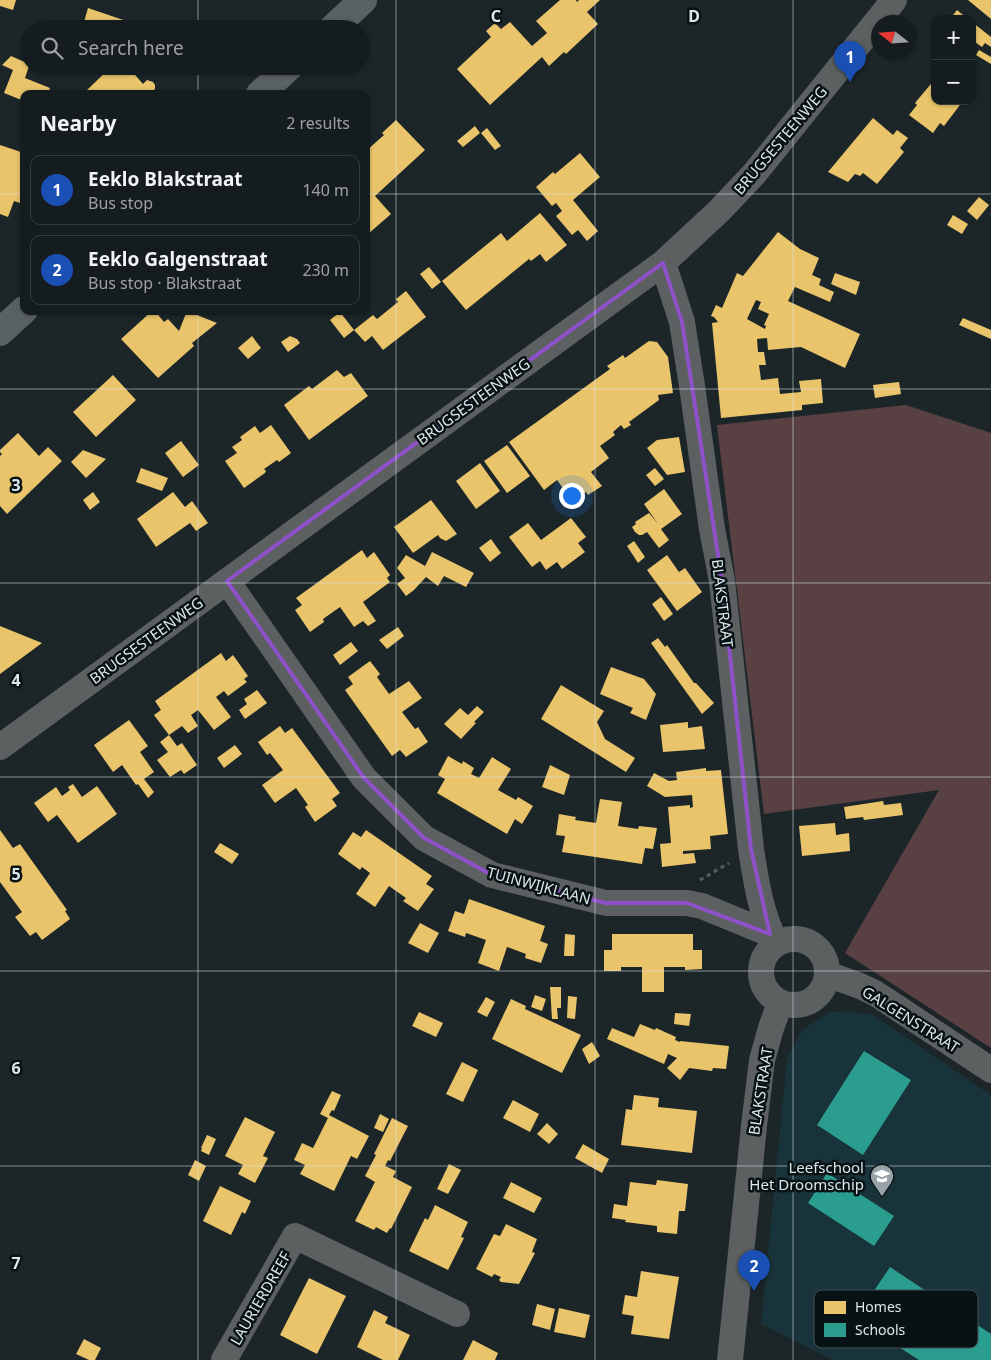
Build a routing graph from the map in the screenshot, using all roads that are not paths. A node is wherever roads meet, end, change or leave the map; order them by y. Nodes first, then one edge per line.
1 (363, 0) edge
2 (894, 0) edge
3 (342, 20) edge
4 (280, 75) edge
5 (264, 90) edge
6 (663, 263) junction
7 (20, 314) edge
8 (0, 332) edge
9 (227, 581) junction
10 (0, 747) edge
11 (773, 939) junction
12 (827, 974) junction
13 (780, 1003) junction
14 (991, 1070) edge
15 (457, 1314) dead end
16 (224, 1360) edge
17 (730, 1360) edge

1 - 3 main road
2 - 6 street, BRUGSESTEENWEG
4 - 5 main road
6 - 9 street, BRUGSESTEENWEG
6 - 11 street, BLAKSTRAAT
7 - 8 main road
9 - 10 street, BRUGSESTEENWEG
9 - 11 street, TUINWIJKLAAN
11 - 12 street
11 - 13 street
12 - 13 street
12 - 14 street, GALGENSTRAAT
13 - 17 street, BLAKSTRAAT
15 - 16 street, LAURIERDREEF

